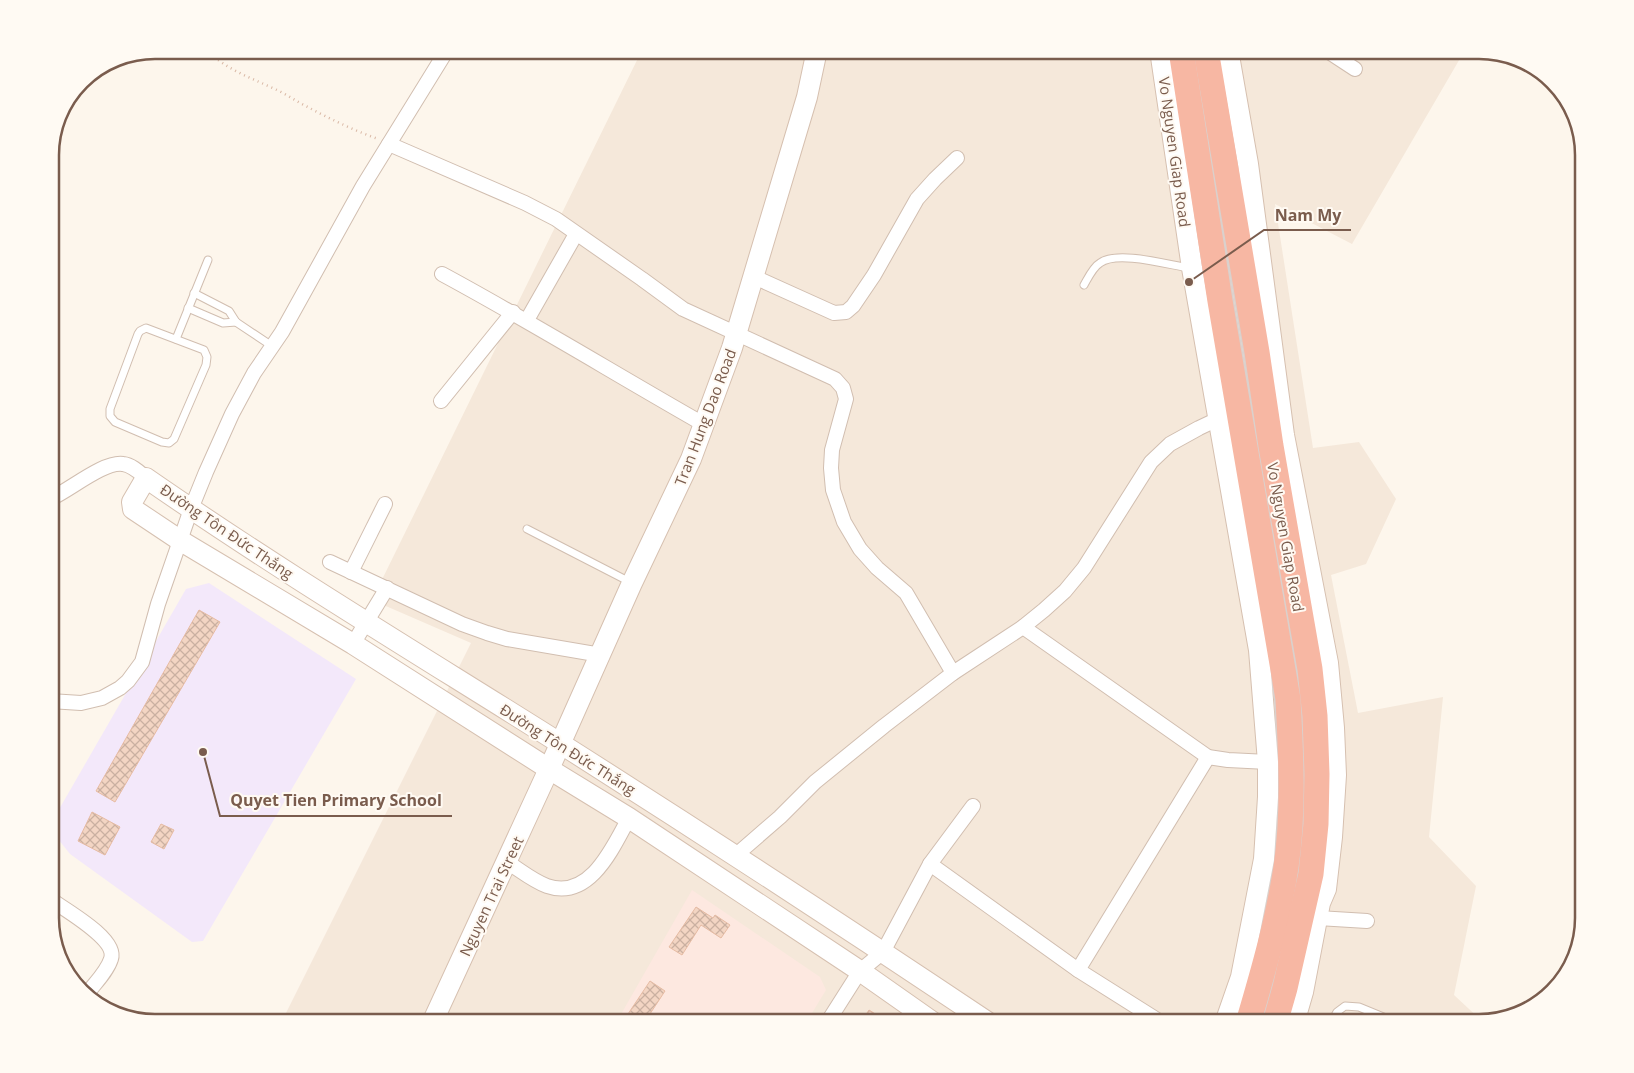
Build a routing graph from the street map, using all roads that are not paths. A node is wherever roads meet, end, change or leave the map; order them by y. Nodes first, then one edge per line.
1 (441, 59) edge
2 (816, 59) edge
3 (1161, 59) edge
4 (1182, 59) edge
5 (1208, 59) edge
6 (1230, 59) edge
7 (1340, 59) edge
8 (1356, 69) dead end
9 (389, 144) junction
10 (957, 158) dead end
11 (576, 234) junction
12 (208, 260) dead end
13 (1192, 268) junction
14 (442, 274) dead end
15 (752, 276) junction
16 (1084, 285) dead end
17 (194, 293) junction
18 (188, 308) junction
19 (513, 312) junction
20 (527, 320) junction
21 (236, 322) junction
22 (736, 334) junction
23 (176, 339) junction
24 (272, 346) junction
25 (441, 402) dead end
26 (1229, 417) junction
27 (705, 425) junction
28 (146, 478) junction
29 (59, 494) edge
30 (386, 504) dead end
31 (192, 509) junction
32 (527, 529) dead end
33 (181, 541) junction
34 (330, 562) dead end
35 (351, 572) junction
36 (632, 583) junction
37 (387, 588) junction
38 (366, 622) junction
39 (1023, 627) junction
40 (353, 644) junction
41 (601, 656) junction
42 (953, 674) junction
43 (59, 701) edge
44 (560, 744) junction
45 (1208, 757) junction
46 (1268, 762) junction
47 (549, 769) junction
48 (1326, 774) junction
49 (1280, 797) junction
50 (973, 806) dead end
51 (629, 818) junction
52 (735, 856) junction
53 (507, 862) junction
54 (930, 864) junction
55 (59, 905) edge
56 (1318, 918) junction
57 (1366, 921) dead end
58 (882, 952) junction
59 (1078, 970) junction
60 (860, 971) junction
61 (90, 990) edge
62 (436, 1014) edge
63 (833, 1014) edge
64 (921, 1014) edge
65 (975, 1014) edge
66 (1148, 1014) edge
67 (1228, 1014) edge
68 (1250, 1014) edge
69 (1278, 1014) edge
70 (1297, 1014) edge
71 (1336, 1014) edge
72 (1376, 1014) edge

1 - 9 street
2 - 15 street, Tran Hung Dao Road
3 - 13 street, Vo Nguyen Giap Road
4 - 26 highway, Vo Nguyen Giap Road
5 - 48 highway, Vo Nguyen Giap Road
6 - 48 street, Vo Nguyen Giap Road
7 - 8 street
9 - 11 street
9 - 24 street
10 - 15 street
11 - 20 street
11 - 22 street
12 - 17 lane
13 - 16 lane
13 - 26 street, Vo Nguyen Giap Road
14 - 19 street
15 - 22 street, Tran Hung Dao Road
17 - 18 lane
17 - 21 lane
18 - 21 lane
18 - 23 lane
19 - 20 street
19 - 25 street
20 - 27 street
21 - 24 lane
22 - 27 street, Tran Hung Dao Road
22 - 42 street
23 - 23 lane
24 - 31 street
26 - 39 street
26 - 46 street, Vo Nguyen Giap Road
26 - 49 highway, Vo Nguyen Giap Road
27 - 36 street, Tran Hung Dao Road
28 - 29 street
28 - 31 street, Đường Tôn Đức Thắng
28 - 33 street, Đường Tôn Đức Thắng
30 - 35 street
31 - 33 street
31 - 38 street, Đường Tôn Đức Thắng
32 - 36 lane
33 - 40 street, Đường Tôn Đức Thắng
33 - 43 street
34 - 35 street
35 - 37 street
36 - 41 street, Tran Hung Dao Road
37 - 38 street
37 - 41 street
38 - 40 street
38 - 44 street, Đường Tôn Đức Thắng
39 - 42 street
39 - 45 street
40 - 47 street, Đường Tôn Đức Thắng
41 - 44 street, Tran Hung Dao Road
42 - 52 street
44 - 47 street, Tran Hung Dao Road
44 - 52 street, Đường Tôn Đức Thắng
45 - 46 street
45 - 59 street
46 - 49 street, Vo Nguyen Giap Road
47 - 51 street, Đường Tôn Đức Thắng
47 - 53 street, Nguyen Trai Street
48 - 56 street, Vo Nguyen Giap Road
48 - 69 highway, Vo Nguyen Giap Road
49 - 67 street, Vo Nguyen Giap Road
49 - 68 highway, Vo Nguyen Giap Road
50 - 54 street
51 - 53 street
51 - 60 street, Đường Tôn Đức Thắng
52 - 58 street, Đường Tôn Đức Thắng
53 - 62 street, Nguyen Trai Street
54 - 58 street
54 - 59 street
55 - 61 street
56 - 57 street
56 - 70 street, Vo Nguyen Giap Road
58 - 60 street
58 - 65 street, Đường Tôn Đức Thắng
59 - 66 street
60 - 63 street
60 - 64 street, Đường Tôn Đức Thắng
71 - 72 lane

